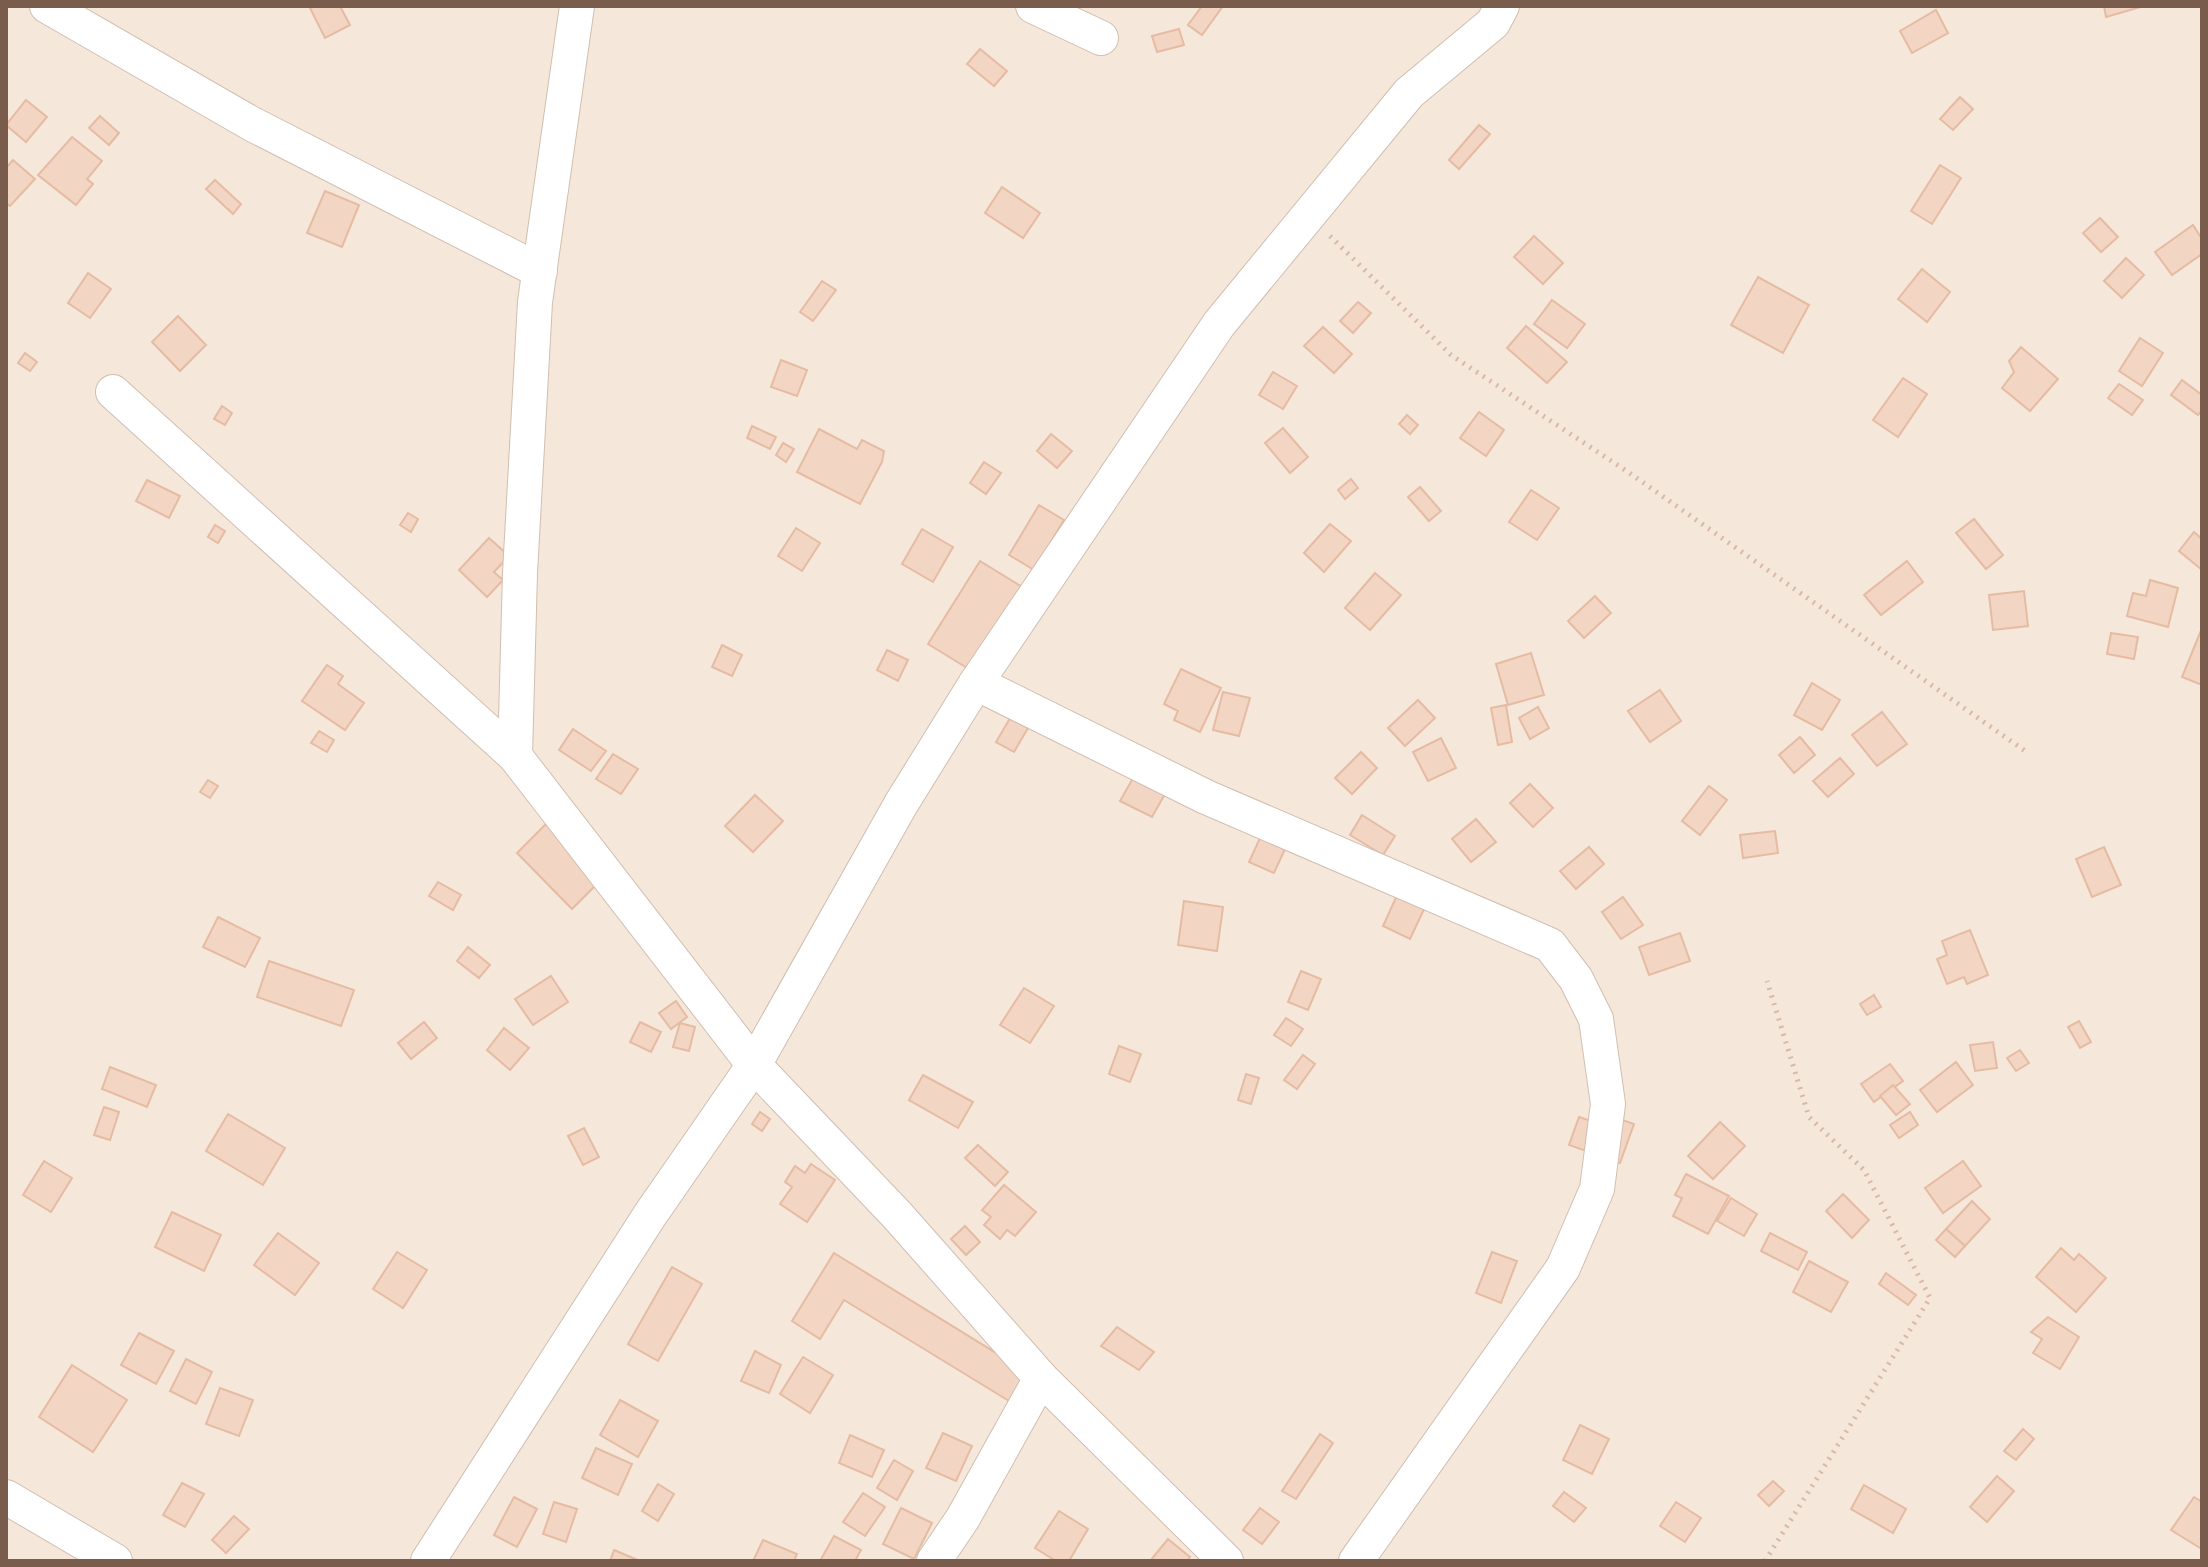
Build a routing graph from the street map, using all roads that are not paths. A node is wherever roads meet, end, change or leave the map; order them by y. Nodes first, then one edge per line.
1 (47, 6) edge
2 (577, 6) edge
3 (1033, 6) edge
4 (1502, 6) edge
5 (1101, 38) dead end
6 (540, 271) junction
7 (113, 392) dead end
8 (976, 683) junction
9 (515, 756) junction
10 (754, 1065) junction
11 (1041, 1378) junction
12 (6, 1497) edge
13 (115, 1561) edge
14 (428, 1561) edge
15 (934, 1561) edge
16 (1226, 1561) edge
17 (1356, 1561) edge

1 - 6 street
2 - 6 street
3 - 5 street
4 - 8 street
6 - 9 street
7 - 9 street
8 - 10 street
8 - 17 street
9 - 10 street
10 - 11 street
10 - 14 street
11 - 15 street
11 - 16 street
12 - 13 street

